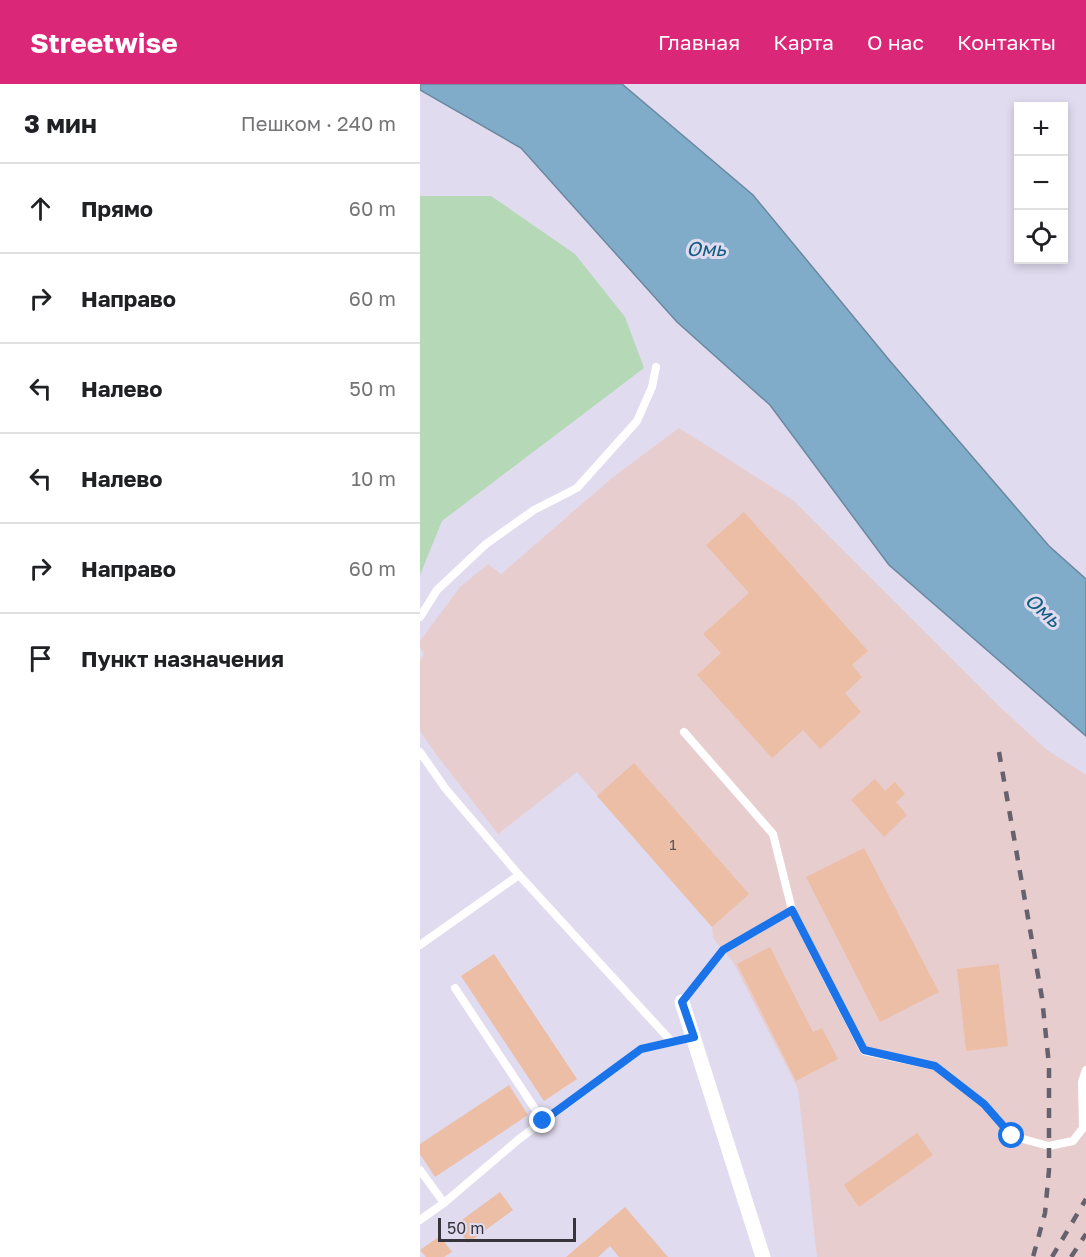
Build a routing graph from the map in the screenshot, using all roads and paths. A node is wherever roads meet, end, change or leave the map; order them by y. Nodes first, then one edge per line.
1 (656, 367) dead end
2 (420, 617) edge
3 (684, 732) dead end
4 (420, 752) edge
5 (519, 875) junction
6 (792, 910) junction
7 (420, 945) edge
8 (455, 988) dead end
9 (682, 1002) joint
10 (694, 1037) junction
11 (672, 1042) junction
12 (1086, 1070) edge
13 (543, 1121) junction
14 (420, 1170) edge
15 (444, 1203) junction
16 (420, 1220) edge
17 (764, 1257) edge

1 - 2 lane
3 - 6 lane
4 - 5 lane
5 - 7 lane
5 - 11 lane
6 - 9 lane
6 - 12 lane
8 - 13 lane
9 - 10 street
10 - 11 lane
10 - 17 street
11 - 13 lane
13 - 15 lane
14 - 15 lane
15 - 16 lane

